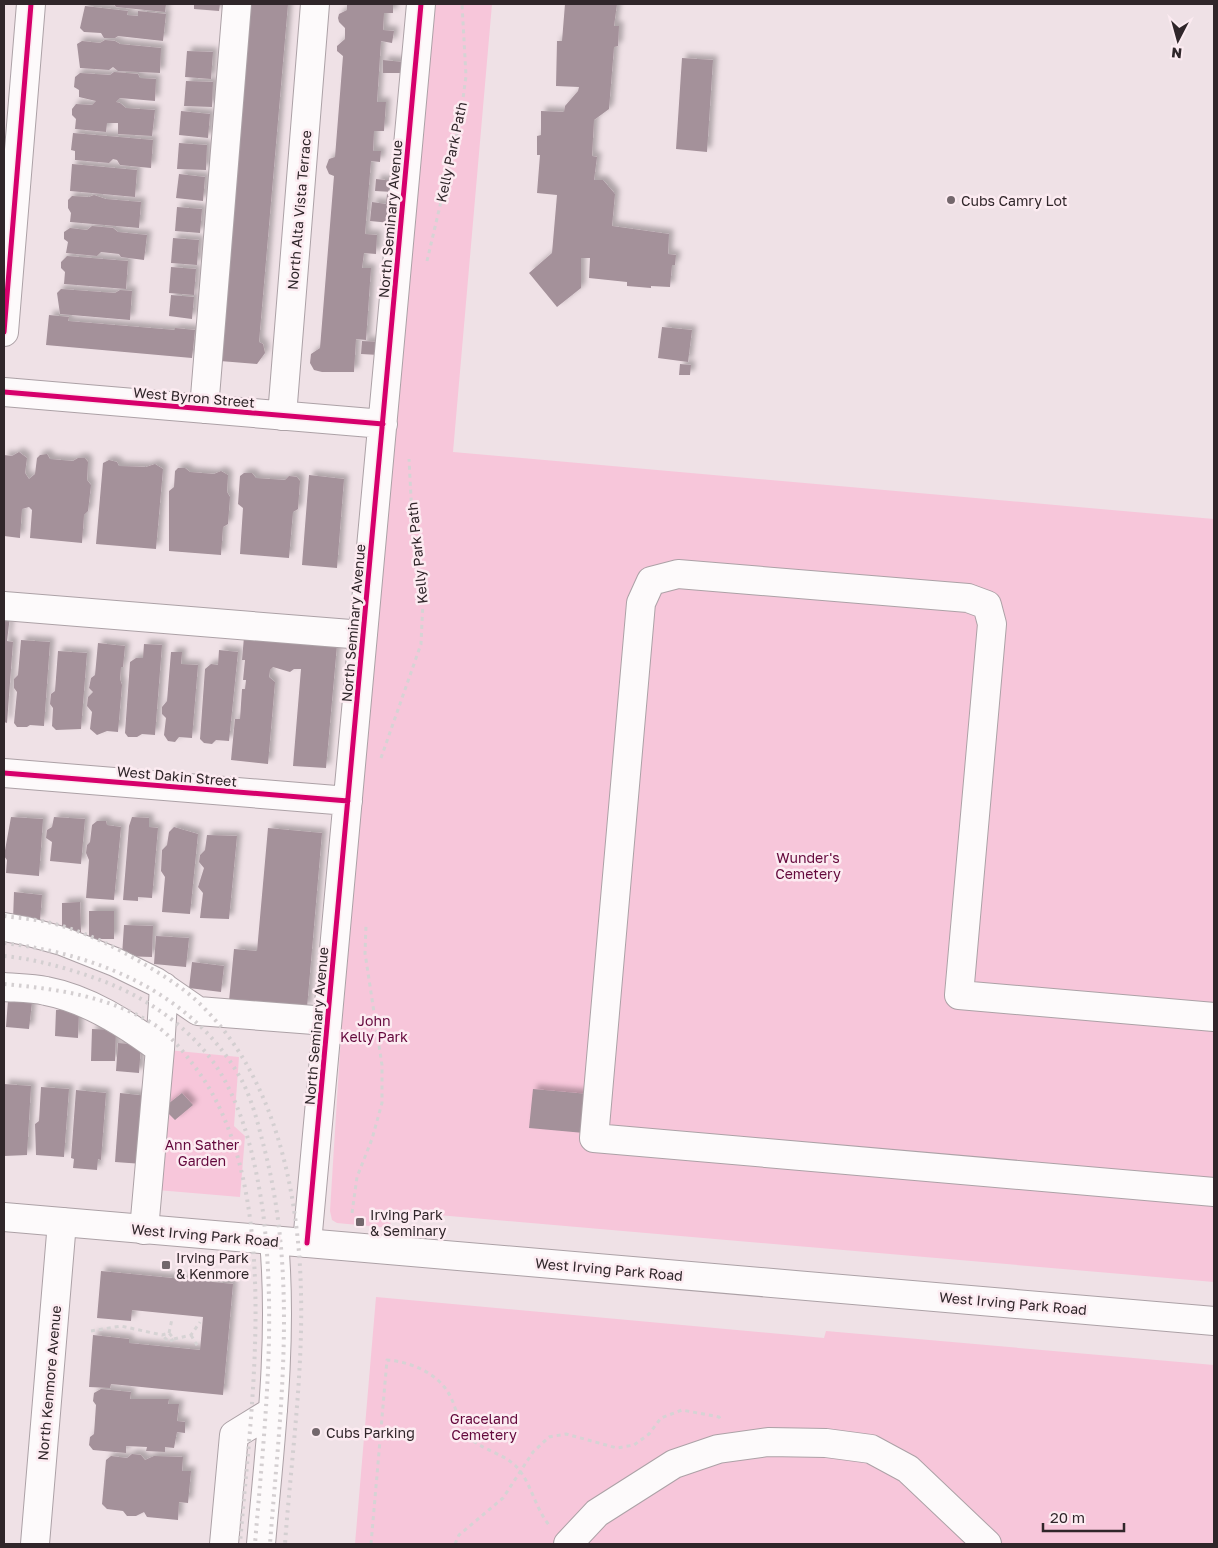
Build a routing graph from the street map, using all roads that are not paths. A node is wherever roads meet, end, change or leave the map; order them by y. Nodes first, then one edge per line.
1 (31, 4) edge
2 (237, 4) edge
3 (315, 4) edge
4 (422, 4) edge
5 (4, 332) edge
6 (4, 392) edge
7 (204, 409) junction
8 (282, 416) junction
9 (383, 424) junction
10 (4, 606) edge
11 (363, 635) junction
12 (4, 773) edge
13 (348, 801) junction
14 (4, 928) edge
15 (4, 987) edge
16 (164, 987) junction
17 (1214, 1017) edge
18 (327, 1021) junction
19 (160, 1049) junction
20 (1214, 1192) edge
21 (4, 1217) edge
22 (62, 1222) junction
23 (144, 1230) junction
24 (274, 1240) junction
25 (307, 1244) junction
26 (1214, 1321) edge
27 (273, 1411) junction
28 (559, 1536) edge
29 (35, 1544) edge
30 (224, 1544) edge
31 (261, 1544) edge
32 (987, 1544) edge

1 - 5 street
2 - 7 street
3 - 8 street, North Alta Vista Terrace
4 - 9 street, North Seminary Avenue
6 - 7 street, West Byron Street
7 - 8 street, West Byron Street
8 - 9 street, West Byron Street
9 - 11 street, North Seminary Avenue
10 - 11 street
11 - 13 street, North Seminary Avenue
12 - 13 street, West Dakin Street
13 - 18 street, North Seminary Avenue
14 - 16 street
15 - 19 street
16 - 18 street
16 - 19 street
17 - 20 street
18 - 25 street, North Seminary Avenue
19 - 23 street
21 - 22 street, West Irving Park Road
22 - 23 street, West Irving Park Road
22 - 29 street, North Kenmore Avenue
23 - 24 street, West Irving Park Road
24 - 25 street, West Irving Park Road
24 - 27 street
25 - 26 street, West Irving Park Road
27 - 30 street
27 - 31 street
28 - 32 street

